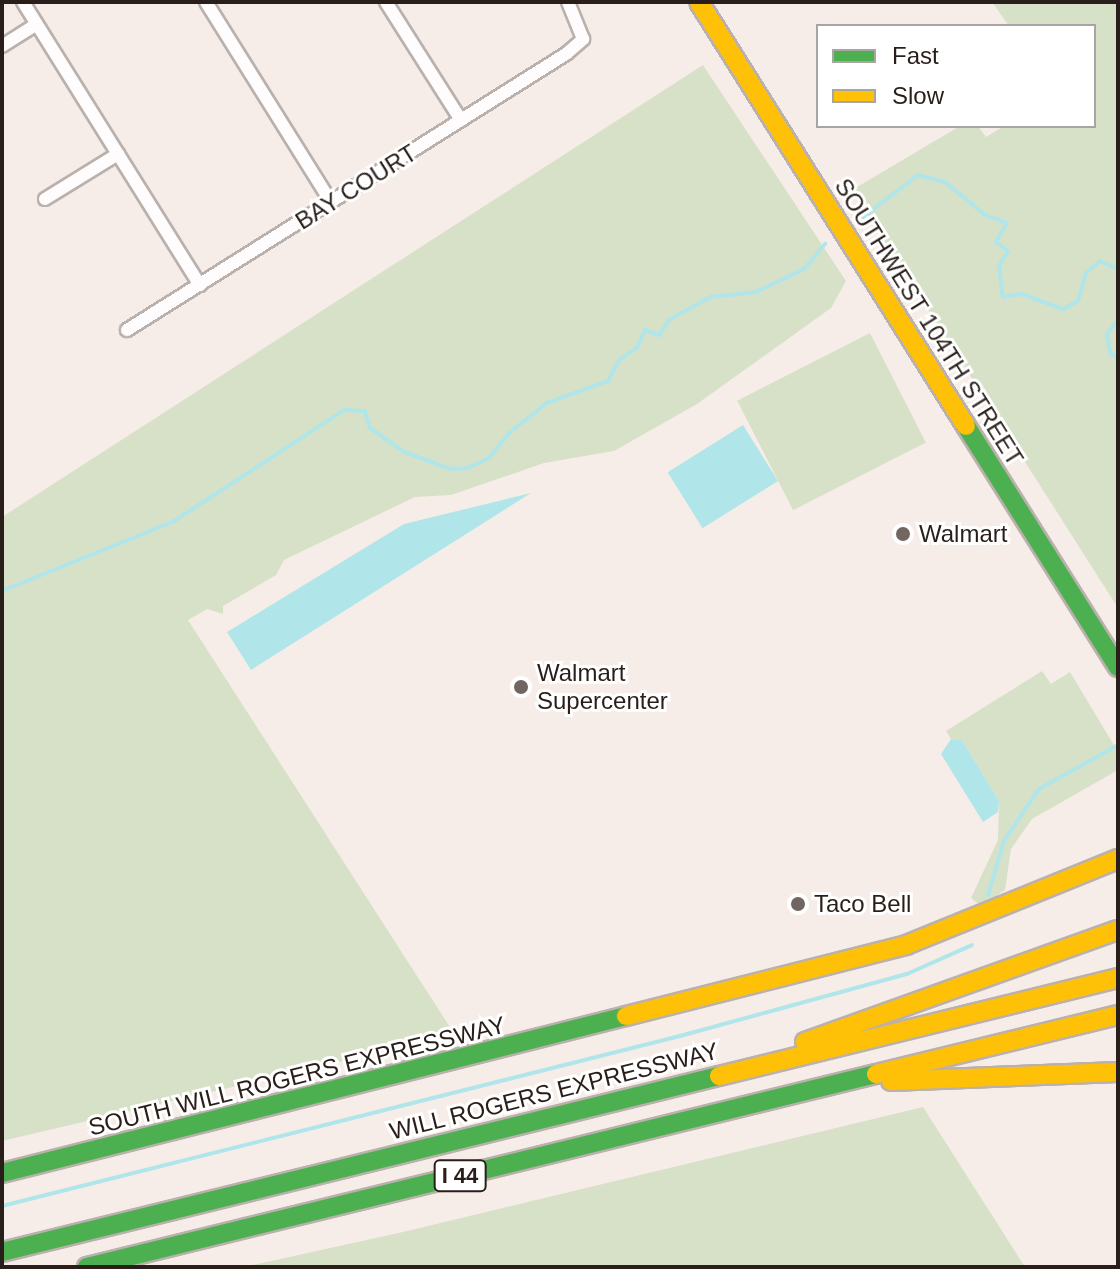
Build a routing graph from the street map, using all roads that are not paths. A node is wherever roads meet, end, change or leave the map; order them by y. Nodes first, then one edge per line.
1 (23, 2) edge
2 (206, 2) edge
3 (386, 2) edge
4 (568, 2) edge
5 (699, 2) edge
6 (37, 24) junction
7 (2, 46) edge
8 (461, 120) junction
9 (118, 154) junction
10 (45, 199) dead end
11 (331, 202) junction
12 (200, 285) junction
13 (127, 330) dead end
14 (1118, 667) edge
15 (1118, 859) edge
16 (1118, 930) edge
17 (1118, 978) edge
18 (1118, 1015) edge
19 (1118, 1072) edge
20 (702, 1079) junction
21 (833, 1085) junction
22 (2, 1173) edge
23 (2, 1252) edge
24 (87, 1267) edge

1 - 6 street
2 - 11 street
3 - 8 street
4 - 8 street, BAY COURT
5 - 14 main road, SOUTHWEST 104TH STREET
6 - 7 street
6 - 9 street
8 - 11 street, BAY COURT
9 - 10 street
9 - 12 street
11 - 12 street, BAY COURT
12 - 13 street, BAY COURT
15 - 22 main road, SOUTH WILL ROGERS EXPRESSWAY
16 - 20 main road
17 - 20 main road, WILL ROGERS EXPRESSWAY / I 44
18 - 21 main road, I 44
19 - 21 main road
20 - 23 main road, WILL ROGERS EXPRESSWAY / I 44
21 - 24 main road, I 44

